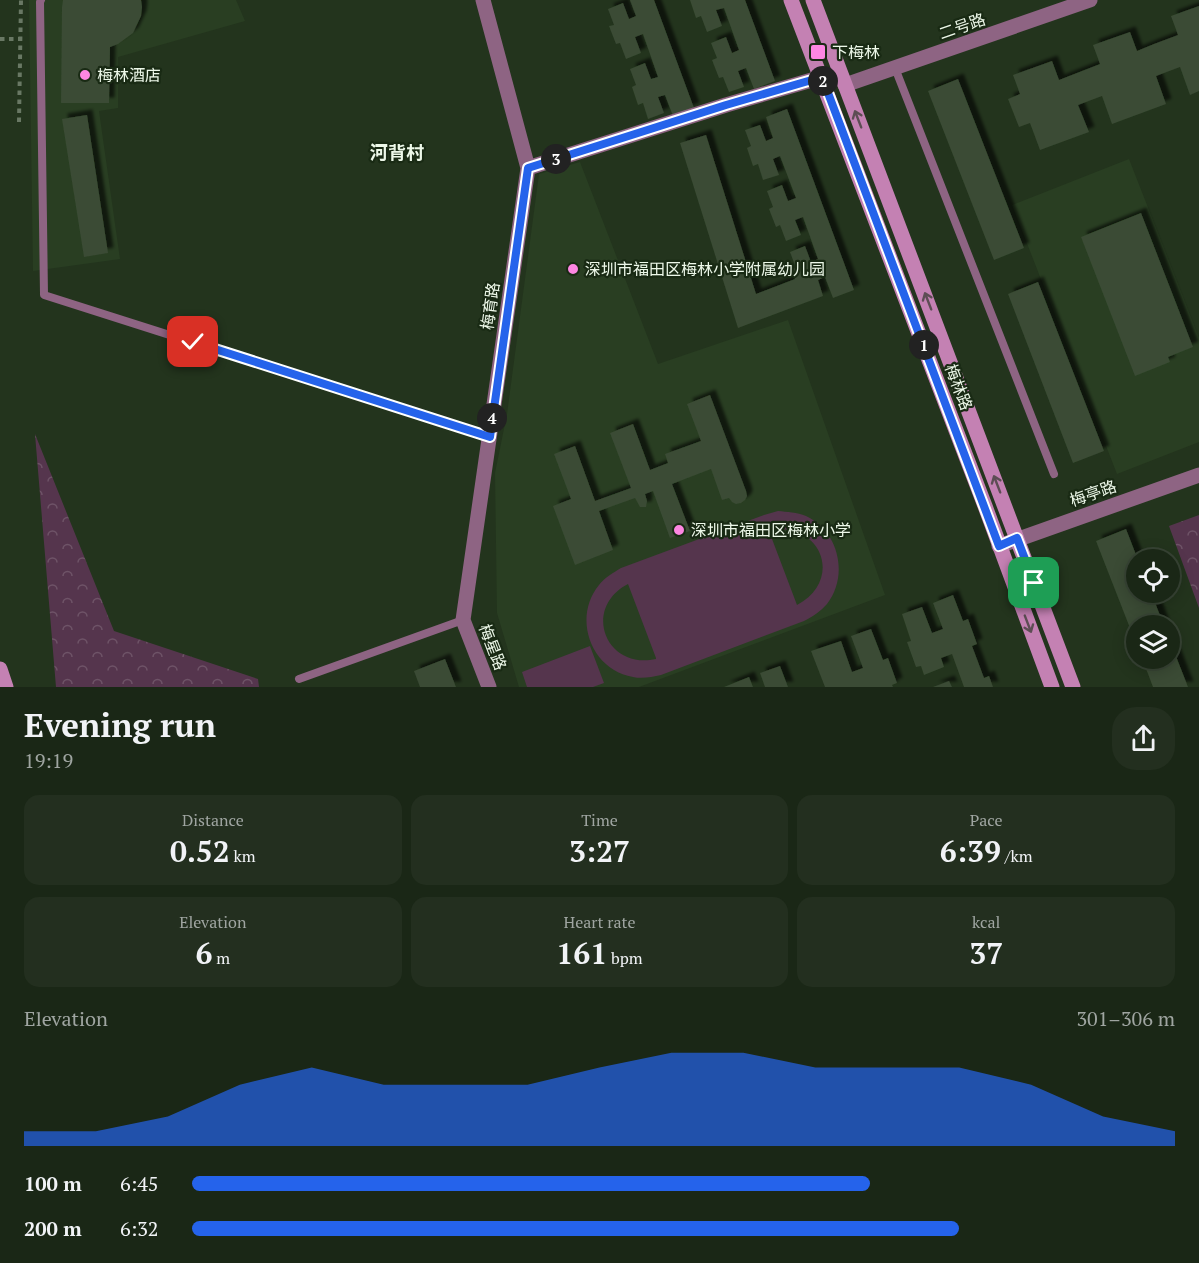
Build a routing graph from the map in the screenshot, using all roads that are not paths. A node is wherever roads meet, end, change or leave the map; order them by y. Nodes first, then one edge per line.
1 (41, 0) edge
2 (483, 0) edge
3 (791, 0) edge
4 (813, 0) edge
5 (1090, 0) edge
6 (895, 68) junction
7 (822, 77) junction
8 (845, 85) junction
9 (528, 168) junction
10 (490, 437) junction
11 (1054, 474) dead end
12 (1199, 475) edge
13 (1017, 538) junction
14 (999, 546) junction
15 (464, 620) junction
16 (0, 669) edge
17 (299, 680) dead end
18 (6, 687) edge
19 (489, 687) edge
20 (1052, 687) edge
21 (1073, 687) edge

1 - 10 lane
2 - 9 street, 梅育路
3 - 7 main road, 梅林路
4 - 8 main road, 梅林路
5 - 6 street, 二号路
6 - 8 street, 二号路
6 - 11 lane
7 - 9 street
7 - 14 main road, 梅林路
13 -> 8 main road, 梅林路
9 - 10 street, 梅育路
10 - 15 street, 梅育路
12 - 13 street, 梅亭路
13 - 14 street, 梅亭路
13 - 21 main road, 梅林路
14 -> 20 main road, 梅林路
15 - 17 lane
15 - 19 street, 梅星路
16 - 18 main road

